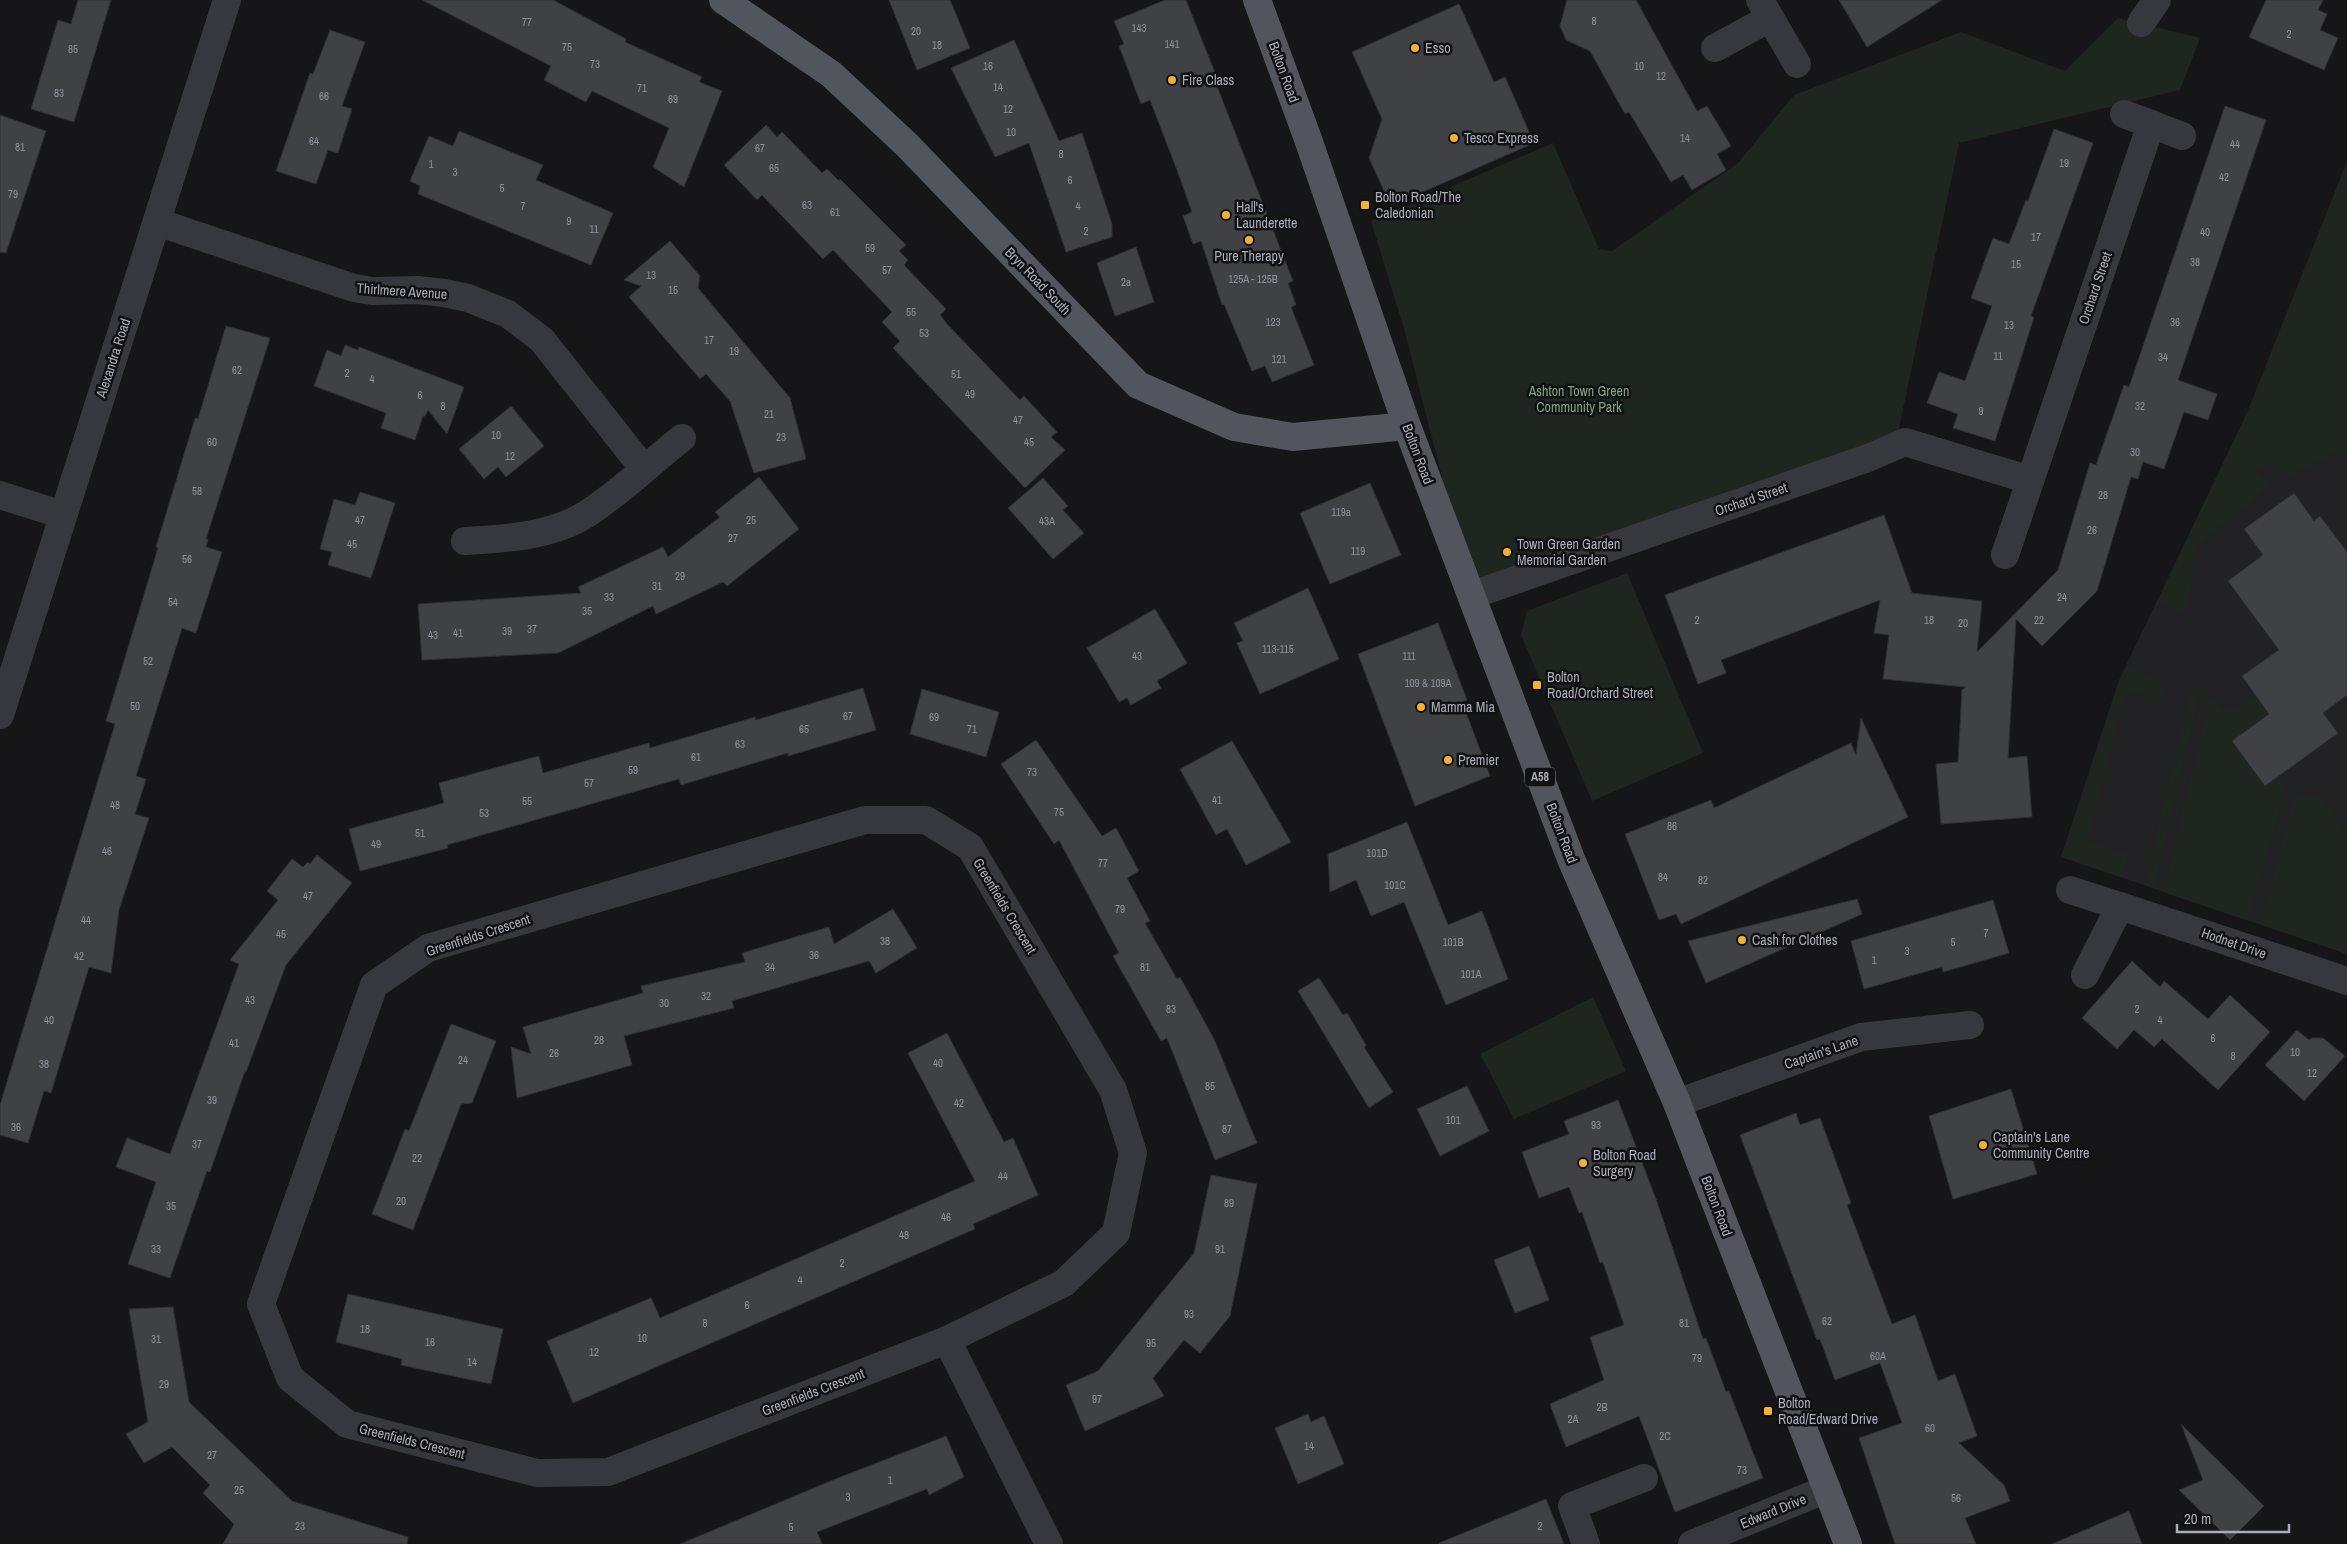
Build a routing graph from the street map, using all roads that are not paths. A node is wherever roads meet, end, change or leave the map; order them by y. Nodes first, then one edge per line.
1 (227, 0) edge
2 (723, 0) edge
3 (1256, 0) edge
4 (2157, 0) edge
5 (1765, 9) edge
6 (2141, 23) dead end
7 (1715, 48) dead end
8 (1798, 64) dead end
9 (2124, 114) dead end
10 (2151, 124) junction
11 (2182, 136) dead end
12 (157, 222) junction
13 (1407, 426) junction
14 (682, 438) dead end
15 (644, 468) junction
16 (2030, 480) junction
17 (0, 495) edge
18 (63, 515) junction
19 (466, 541) dead end
20 (2005, 555) dead end
21 (1472, 594) junction
22 (0, 715) edge
23 (2070, 890) dead end
24 (2120, 906) junction
25 (2085, 976) dead end
26 (2347, 981) edge
27 (1970, 1025) dead end
28 (1677, 1103) junction
29 (947, 1340) junction
30 (1644, 1478) dead end
31 (1827, 1489) junction
32 (1049, 1544) edge
33 (1586, 1544) edge
34 (1692, 1544) edge
35 (1848, 1544) edge

1 - 12 street, Alexandra Road
2 - 13 main road, Bryn Road South
3 - 13 main road, Bolton Road / A58
4 - 6 street
5 - 7 street
5 - 8 street
9 - 10 street
10 - 11 street
10 - 16 street, Orchard Street
12 - 15 street, Thirlmere Avenue
12 - 18 street, Alexandra Road
13 - 21 main road, Bolton Road / A58
14 - 15 street
15 - 19 street
16 - 20 street, Orchard Street
16 - 21 street, Orchard Street
17 - 18 street
18 - 22 street, Alexandra Road
21 - 28 main road, Bolton Road / A58
23 - 24 street, Hodnet Drive
24 - 25 street
24 - 26 street, Hodnet Drive
27 - 28 street, Captain's Lane
28 - 31 main road, Bolton Road / A58
29 - 29 street, Greenfields Crescent
29 - 32 street
30 - 33 street
31 - 34 street, Edward Drive
31 - 35 main road, Bolton Road / A58

